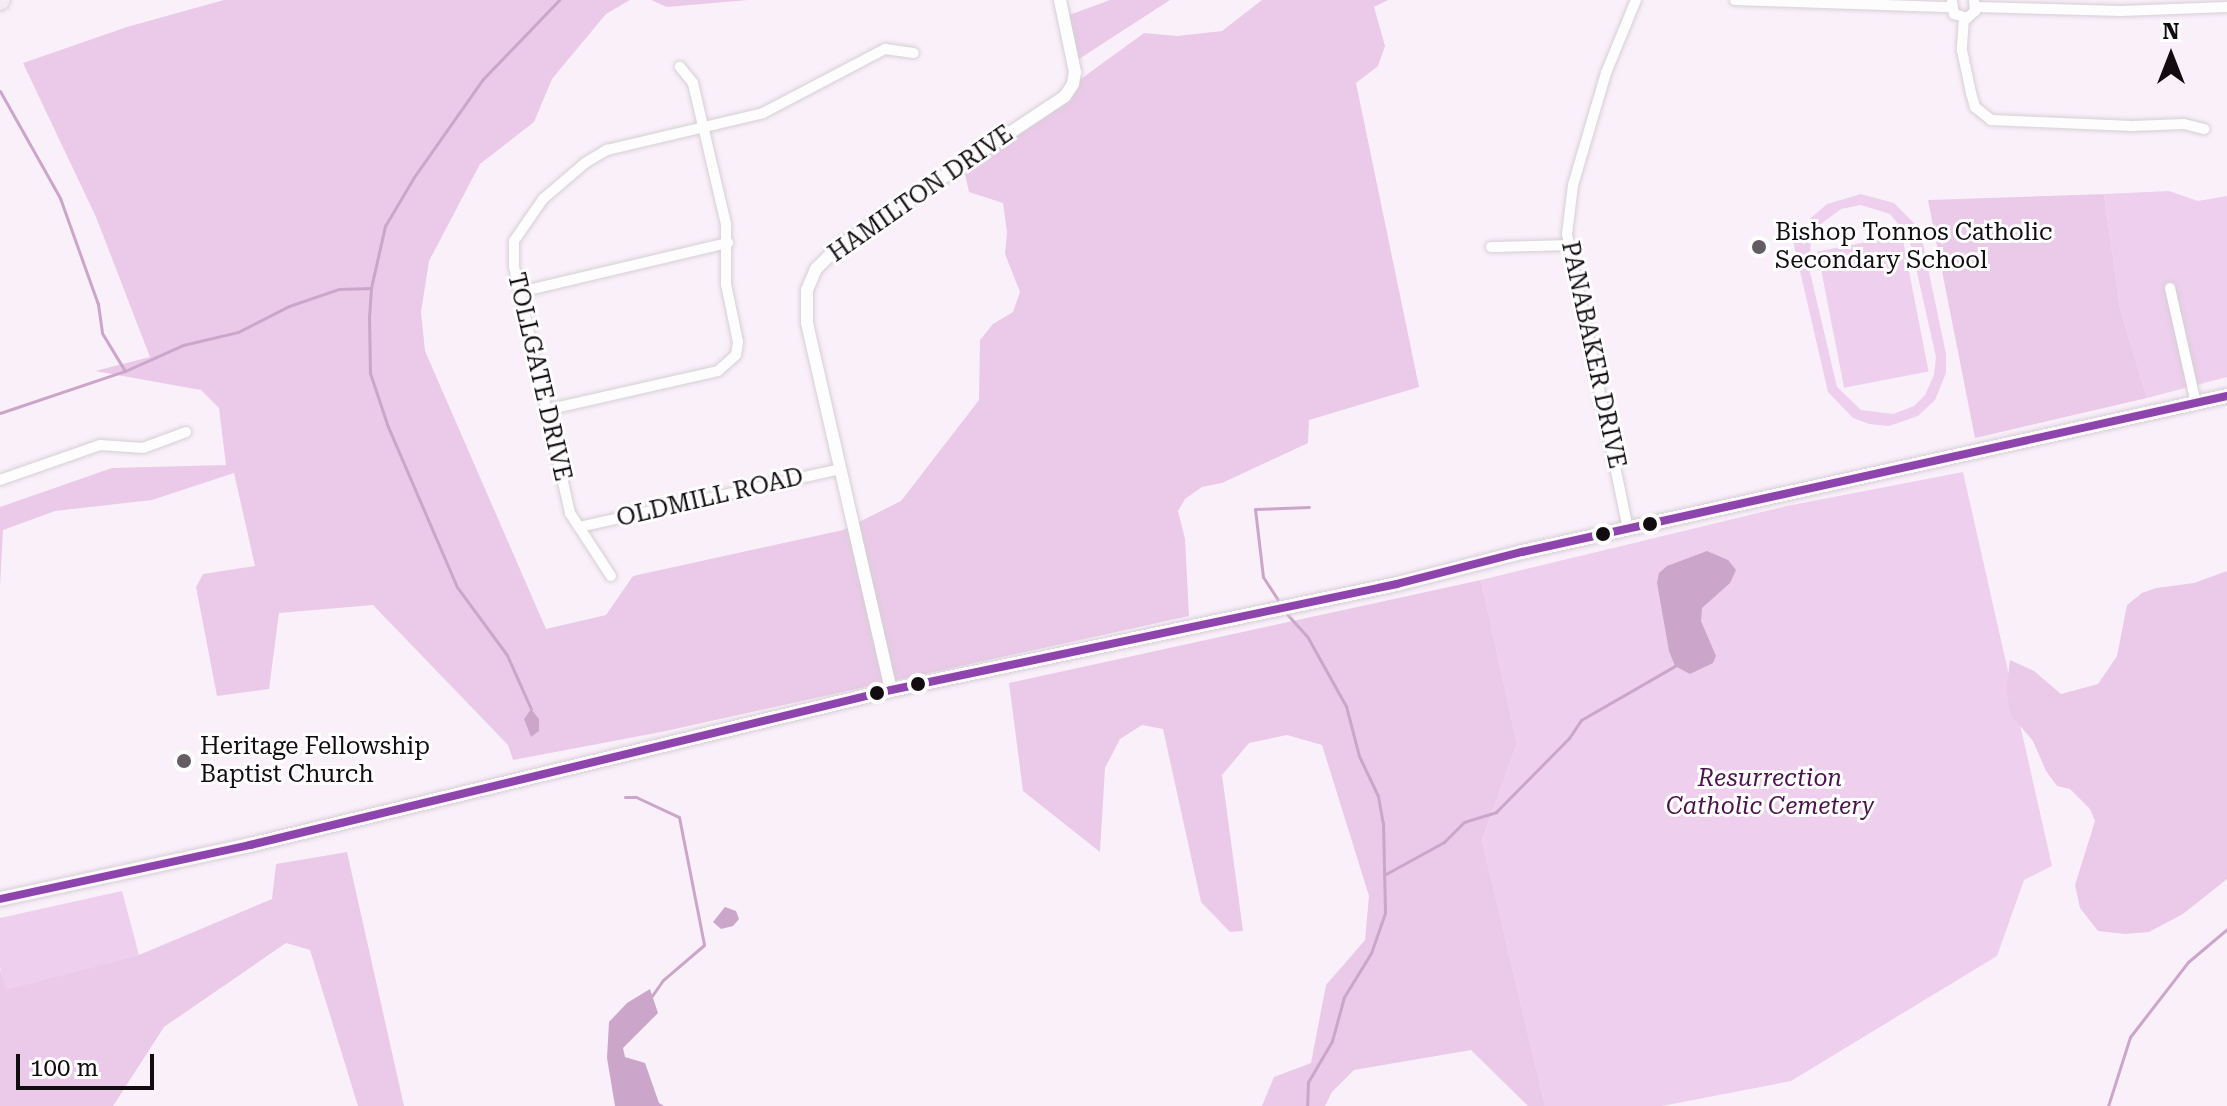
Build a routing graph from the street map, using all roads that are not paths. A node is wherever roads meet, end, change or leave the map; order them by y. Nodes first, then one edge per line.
1 (1060, 0) edge
2 (1636, 0) edge
3 (1735, 0) edge
4 (1952, 3) edge
5 (1975, 3) edge
6 (2227, 7) edge
7 (1964, 18) junction
8 (914, 53) dead end
9 (680, 67) dead end
10 (705, 127) junction
11 (2204, 129) dead end
12 (728, 243) junction
13 (1567, 245) junction
14 (1491, 247) dead end
15 (2170, 288) dead end
16 (520, 292) junction
17 (2227, 396) edge
18 (2196, 403) junction
19 (546, 410) junction
20 (186, 432) dead end
21 (840, 469) junction
22 (0, 480) edge
23 (579, 527) junction
24 (1628, 529) junction
25 (611, 576) dead end
26 (891, 690) junction
27 (0, 899) edge

1 - 21 street, HAMILTON DRIVE
2 - 13 street, PANABAKER DRIVE
3 - 4 street
4 - 7 street
5 - 6 street
5 - 7 street
7 - 11 street
8 - 10 street, TOLLGATE DRIVE
9 - 10 street
10 - 12 street
10 - 16 street, TOLLGATE DRIVE
12 - 16 street
12 - 19 street
13 - 14 street
13 - 24 street, PANABAKER DRIVE
15 - 18 street
16 - 19 street, TOLLGATE DRIVE
17 - 18 main road
18 - 24 main road
19 - 23 street, TOLLGATE DRIVE
20 - 22 street
21 - 23 street, OLDMILL ROAD
21 - 26 street, HAMILTON DRIVE
23 - 25 street, TOLLGATE DRIVE
24 - 26 main road
26 - 27 main road

